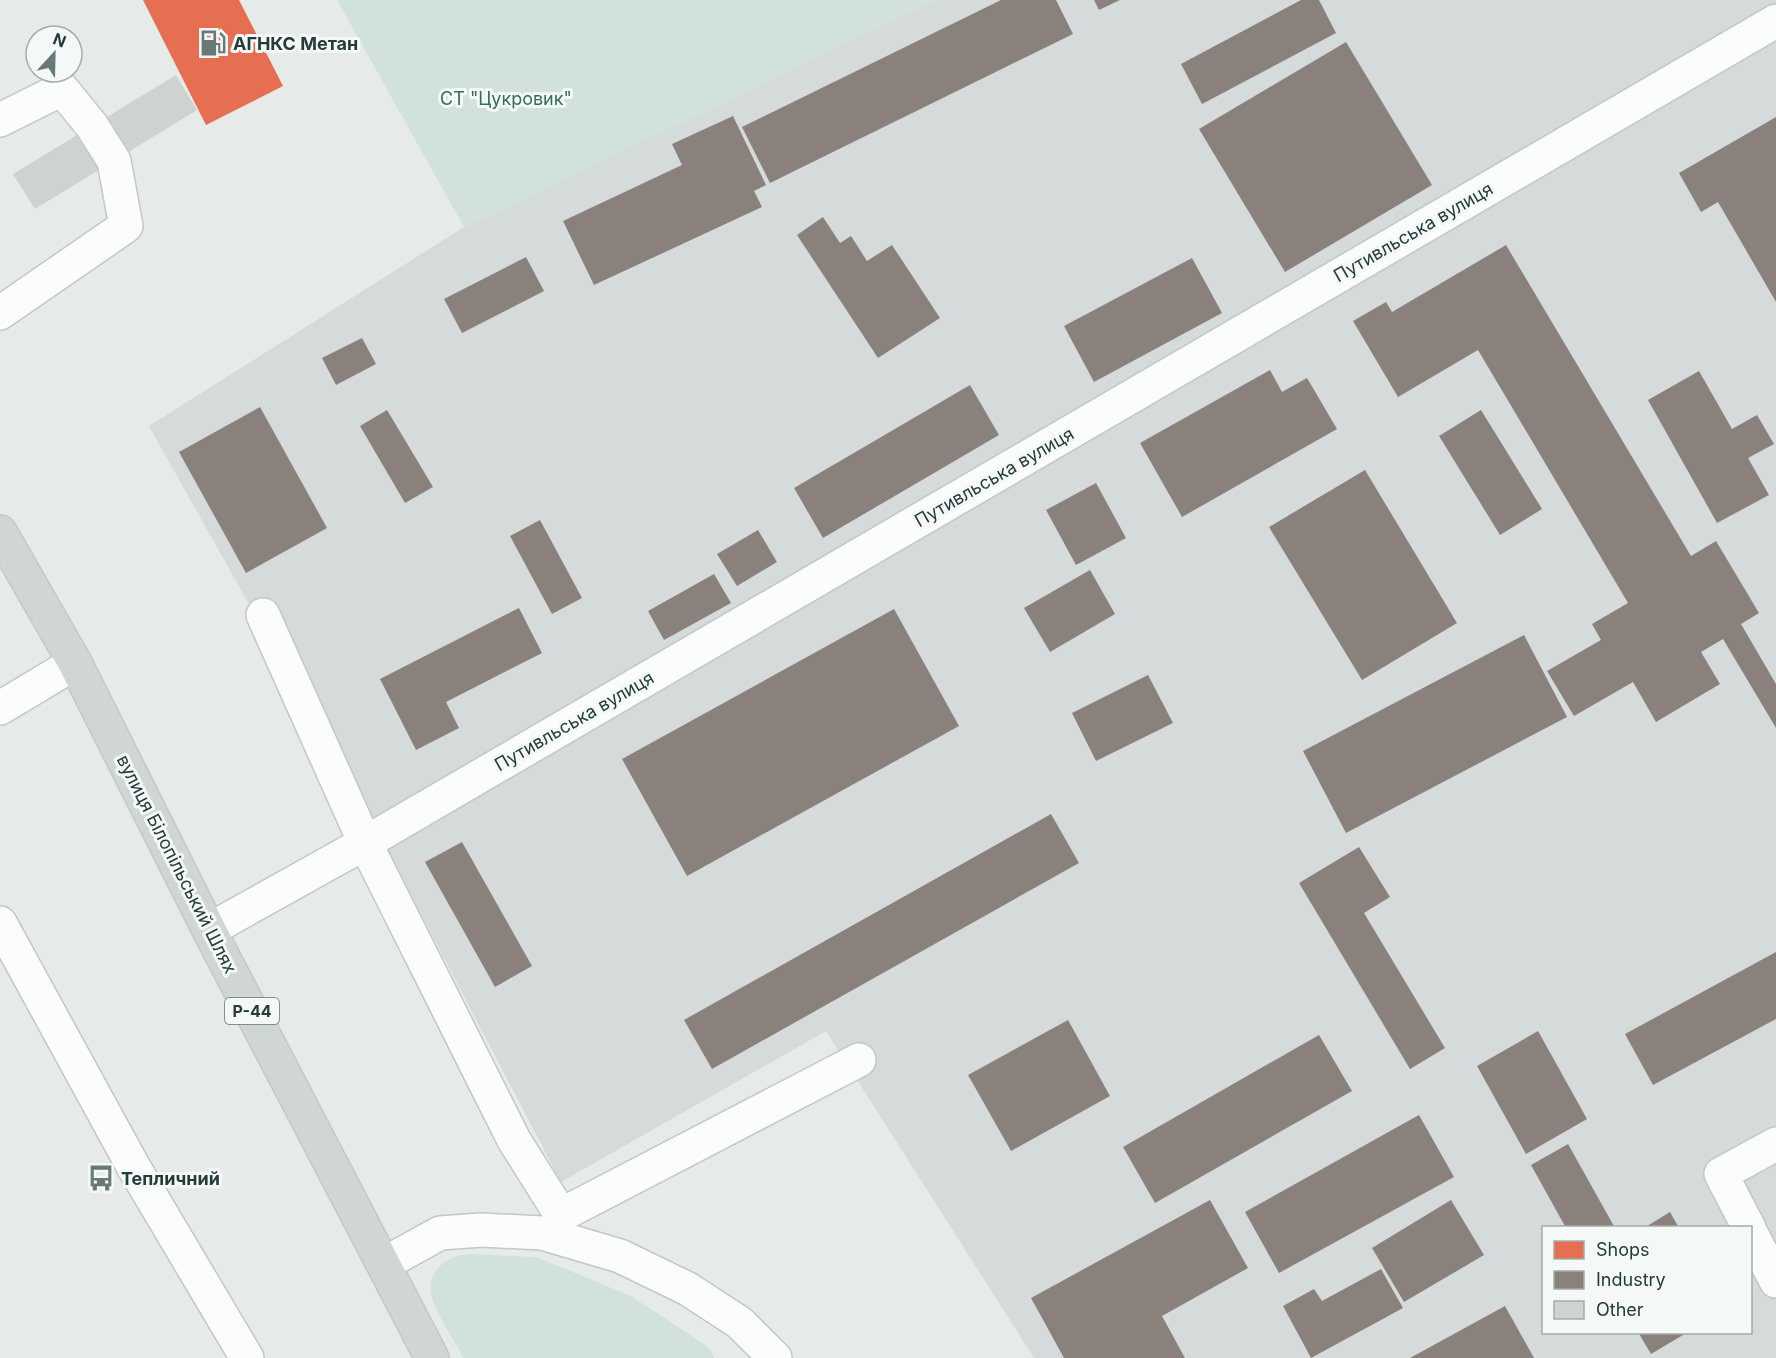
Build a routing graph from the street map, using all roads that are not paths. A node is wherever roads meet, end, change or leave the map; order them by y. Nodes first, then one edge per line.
1 (1776, 21) edge
2 (0, 120) edge
3 (0, 314) edge
4 (0, 532) edge
5 (263, 615) dead end
6 (75, 663) junction
7 (0, 708) edge
8 (365, 843) junction
9 (0, 923) edge
10 (209, 930) junction
11 (860, 1060) dead end
12 (1776, 1144) edge
13 (1748, 1226) edge
14 (559, 1227) junction
15 (1752, 1233) edge
16 (384, 1264) junction
17 (1776, 1281) edge
18 (247, 1358) edge
19 (432, 1358) edge
20 (775, 1358) edge

1 - 8 street, Путивльська вулиця
2 - 3 street
4 - 6 main road, вулиця Білопільський Шлях / Р-44
5 - 8 street
6 - 7 street
6 - 10 main road, вулиця Білопільський Шлях / Р-44
8 - 10 street, Путивльська вулиця
8 - 14 street
9 - 18 street
10 - 16 main road, вулиця Білопільський Шлях / Р-44
11 - 14 street
12 - 13 street
14 - 16 street
14 - 20 street
15 - 17 street
16 - 19 main road, вулиця Білопільський Шлях / Р-44

